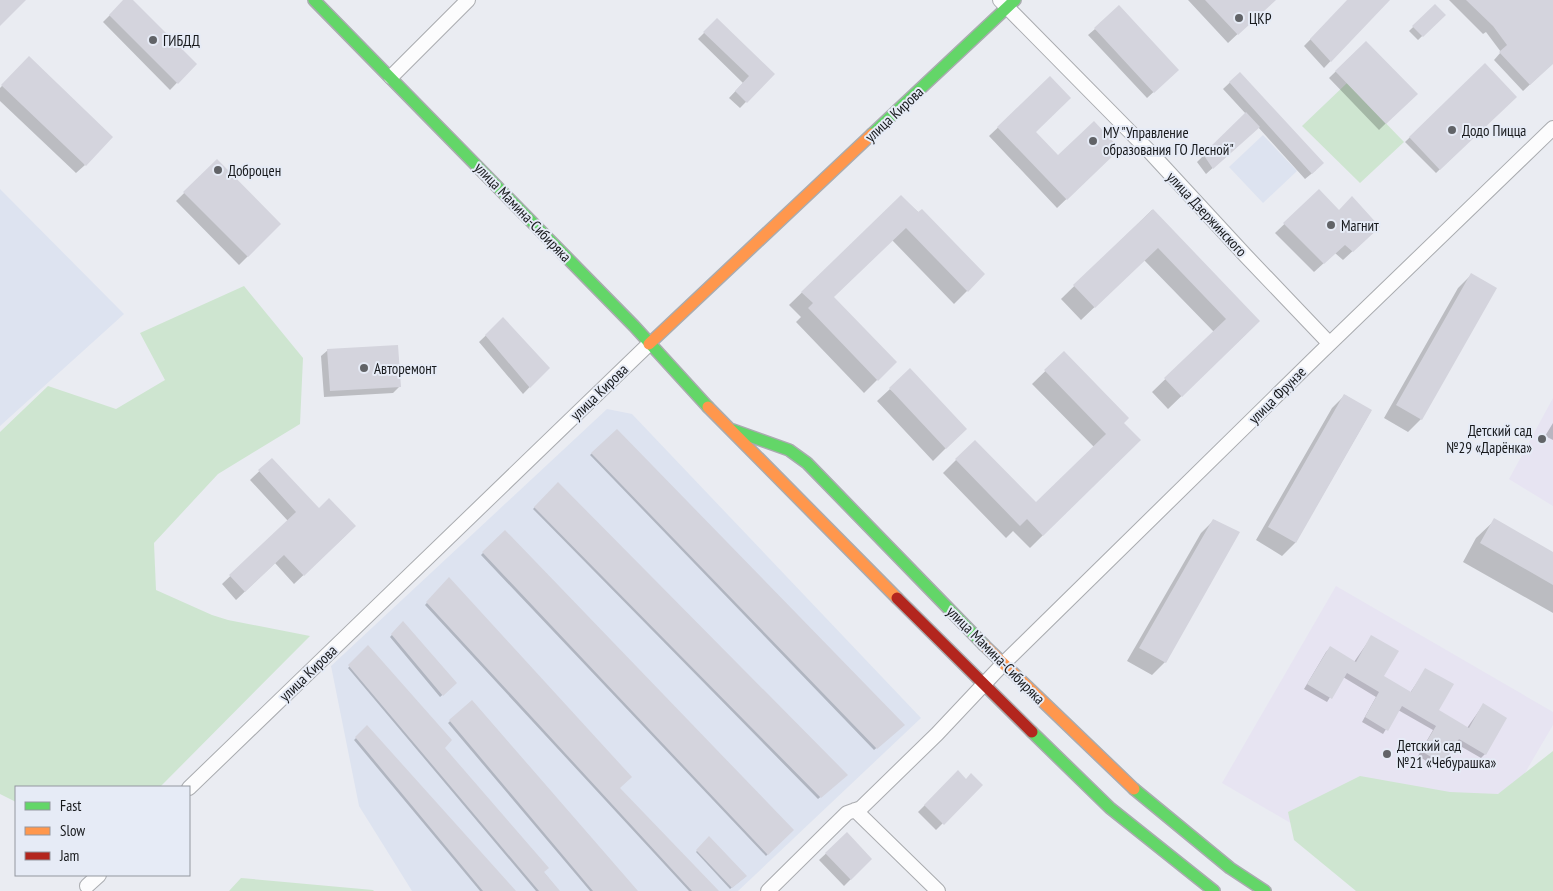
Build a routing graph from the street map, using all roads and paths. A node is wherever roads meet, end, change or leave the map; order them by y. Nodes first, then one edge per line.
1 (314, 0) edge
2 (468, 0) edge
3 (1007, 3) edge
4 (391, 77) junction
5 (1553, 128) edge
6 (649, 344) junction
7 (1329, 344) junction
8 (727, 427) junction
9 (1004, 664) junction
10 (984, 685) junction
11 (190, 787) edge
12 (855, 810) junction
13 (98, 876) edge
14 (88, 886) dead end
15 (768, 891) edge
16 (938, 891) edge
17 (1214, 891) edge
18 (1265, 891) edge

1 - 4 main road, улица Мамина-Сибиряка
2 - 4 street
3 - 6 main road, улица Кирова
3 - 7 street, улица Дзержинского
4 - 6 main road, улица Мамина-Сибиряка
5 - 7 street, улица Фрунзе
6 - 8 main road, улица Мамина-Сибиряка
6 - 11 street, улица Кирова
7 - 9 street, улица Фрунзе
8 - 9 main road, улица Мамина-Сибиряка
8 - 10 main road, улица Мамина-Сибиряка
9 - 10 street, улица Фрунзе
9 - 18 main road, улица Мамина-Сибиряка
10 - 12 street, улица Фрунзе
10 - 17 main road, улица Мамина-Сибиряка
12 - 15 street, улица Фрунзе
12 - 16 street
13 - 14 street

